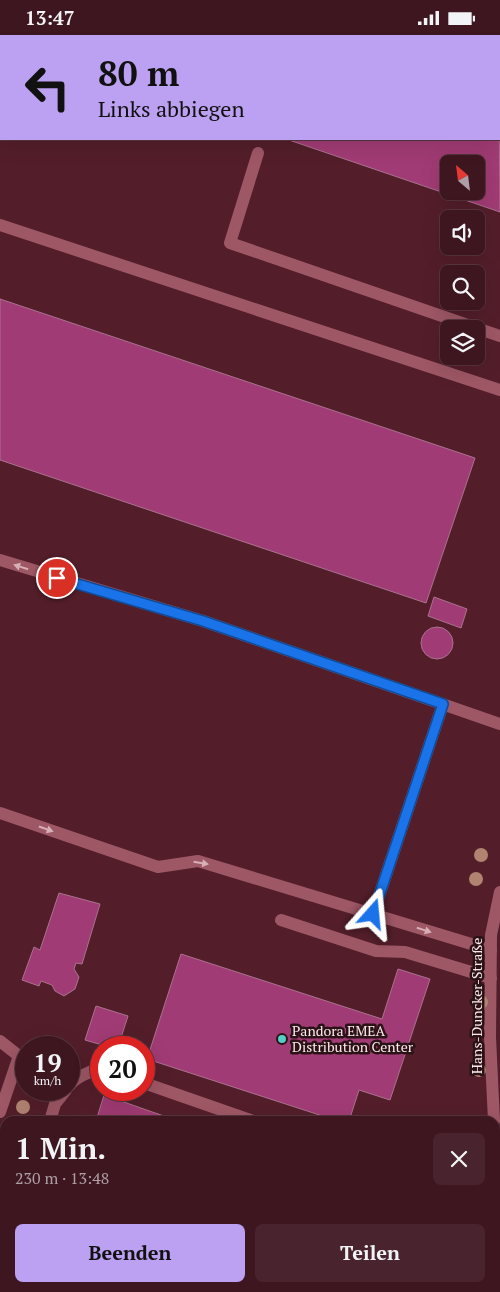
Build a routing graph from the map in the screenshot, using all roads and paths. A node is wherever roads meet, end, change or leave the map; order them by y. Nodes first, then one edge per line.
1 (258, 153) dead end
2 (0, 225) edge
3 (500, 335) edge
4 (500, 389) edge
5 (0, 561) edge
6 (443, 704) junction
7 (500, 724) edge
8 (0, 813) edge
9 (500, 892) edge
10 (373, 914) junction
11 (281, 920) dead end
12 (491, 950) junction
13 (491, 978) junction
14 (0, 1041) edge
15 (155, 1087) edge
16 (57, 1101) edge
17 (0, 1112) edge
18 (51, 1116) edge
19 (239, 1116) edge
20 (494, 1116) edge

1 - 3 street
2 - 4 street
6 -> 5 street
6 - 7 street
6 - 10 street
8 -> 10 street
9 - 12 street, Hans-Duncker-Straße
10 -> 12 street
11 - 13 street
12 - 13 street, Hans-Duncker-Straße
13 - 20 street, Hans-Duncker-Straße
14 - 17 street
15 - 19 street
16 - 18 street

